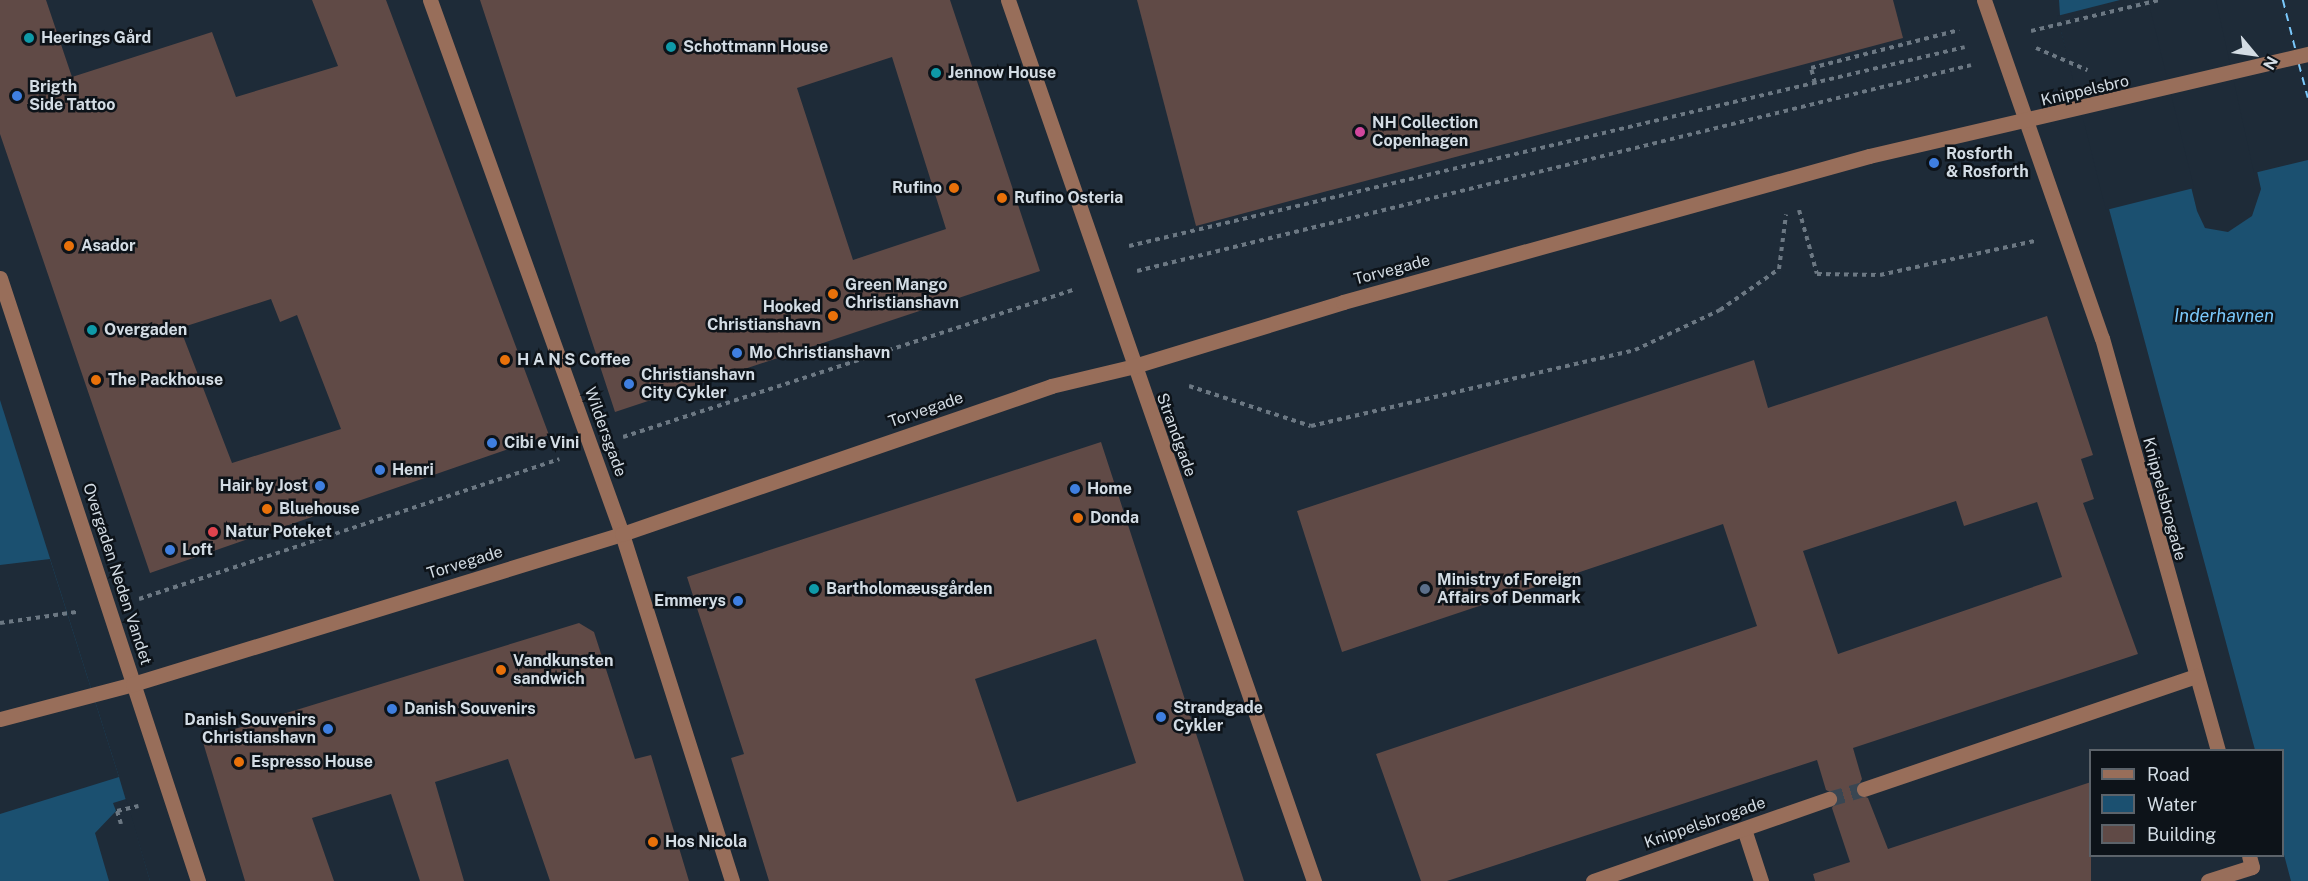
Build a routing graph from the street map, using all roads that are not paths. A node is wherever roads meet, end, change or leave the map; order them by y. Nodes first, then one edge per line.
1 (430, 0) edge
2 (1008, 0) edge
3 (1984, 0) edge
4 (2308, 54) edge
5 (1869, 156) joint
6 (0, 278) edge
7 (1131, 367) junction
8 (622, 534) junction
9 (2196, 676) junction
10 (133, 684) junction
11 (0, 719) edge
12 (2218, 749) edge
13 (1864, 789) tunnel mouth
14 (1829, 799) tunnel mouth
15 (1744, 829) junction
16 (2250, 857) edge
17 (198, 881) edge
18 (732, 881) edge
19 (1314, 881) edge
20 (1593, 881) edge
21 (1761, 881) edge
22 (2208, 881) edge

1 - 8 street, Wildersgade
2 - 7 street, Strandgade
3 - 9 street, Knippelsbrogade
4 - 5 street, Knippelsbro
5 - 7 street, Torvegade
6 - 10 street, Overgaden Neden Vandet
7 - 8 street, Torvegade
7 - 19 street, Strandgade
8 - 10 street, Torvegade
8 - 18 street, Wildersgade
9 - 12 street, Knippelsbrogade
9 - 13 street
10 - 11 street, Torvegade
10 - 17 street, Overgaden Neden Vandet
14 - 15 street, Knippelsbrogade
15 - 20 street, Knippelsbrogade
15 - 21 street
16 - 22 street

